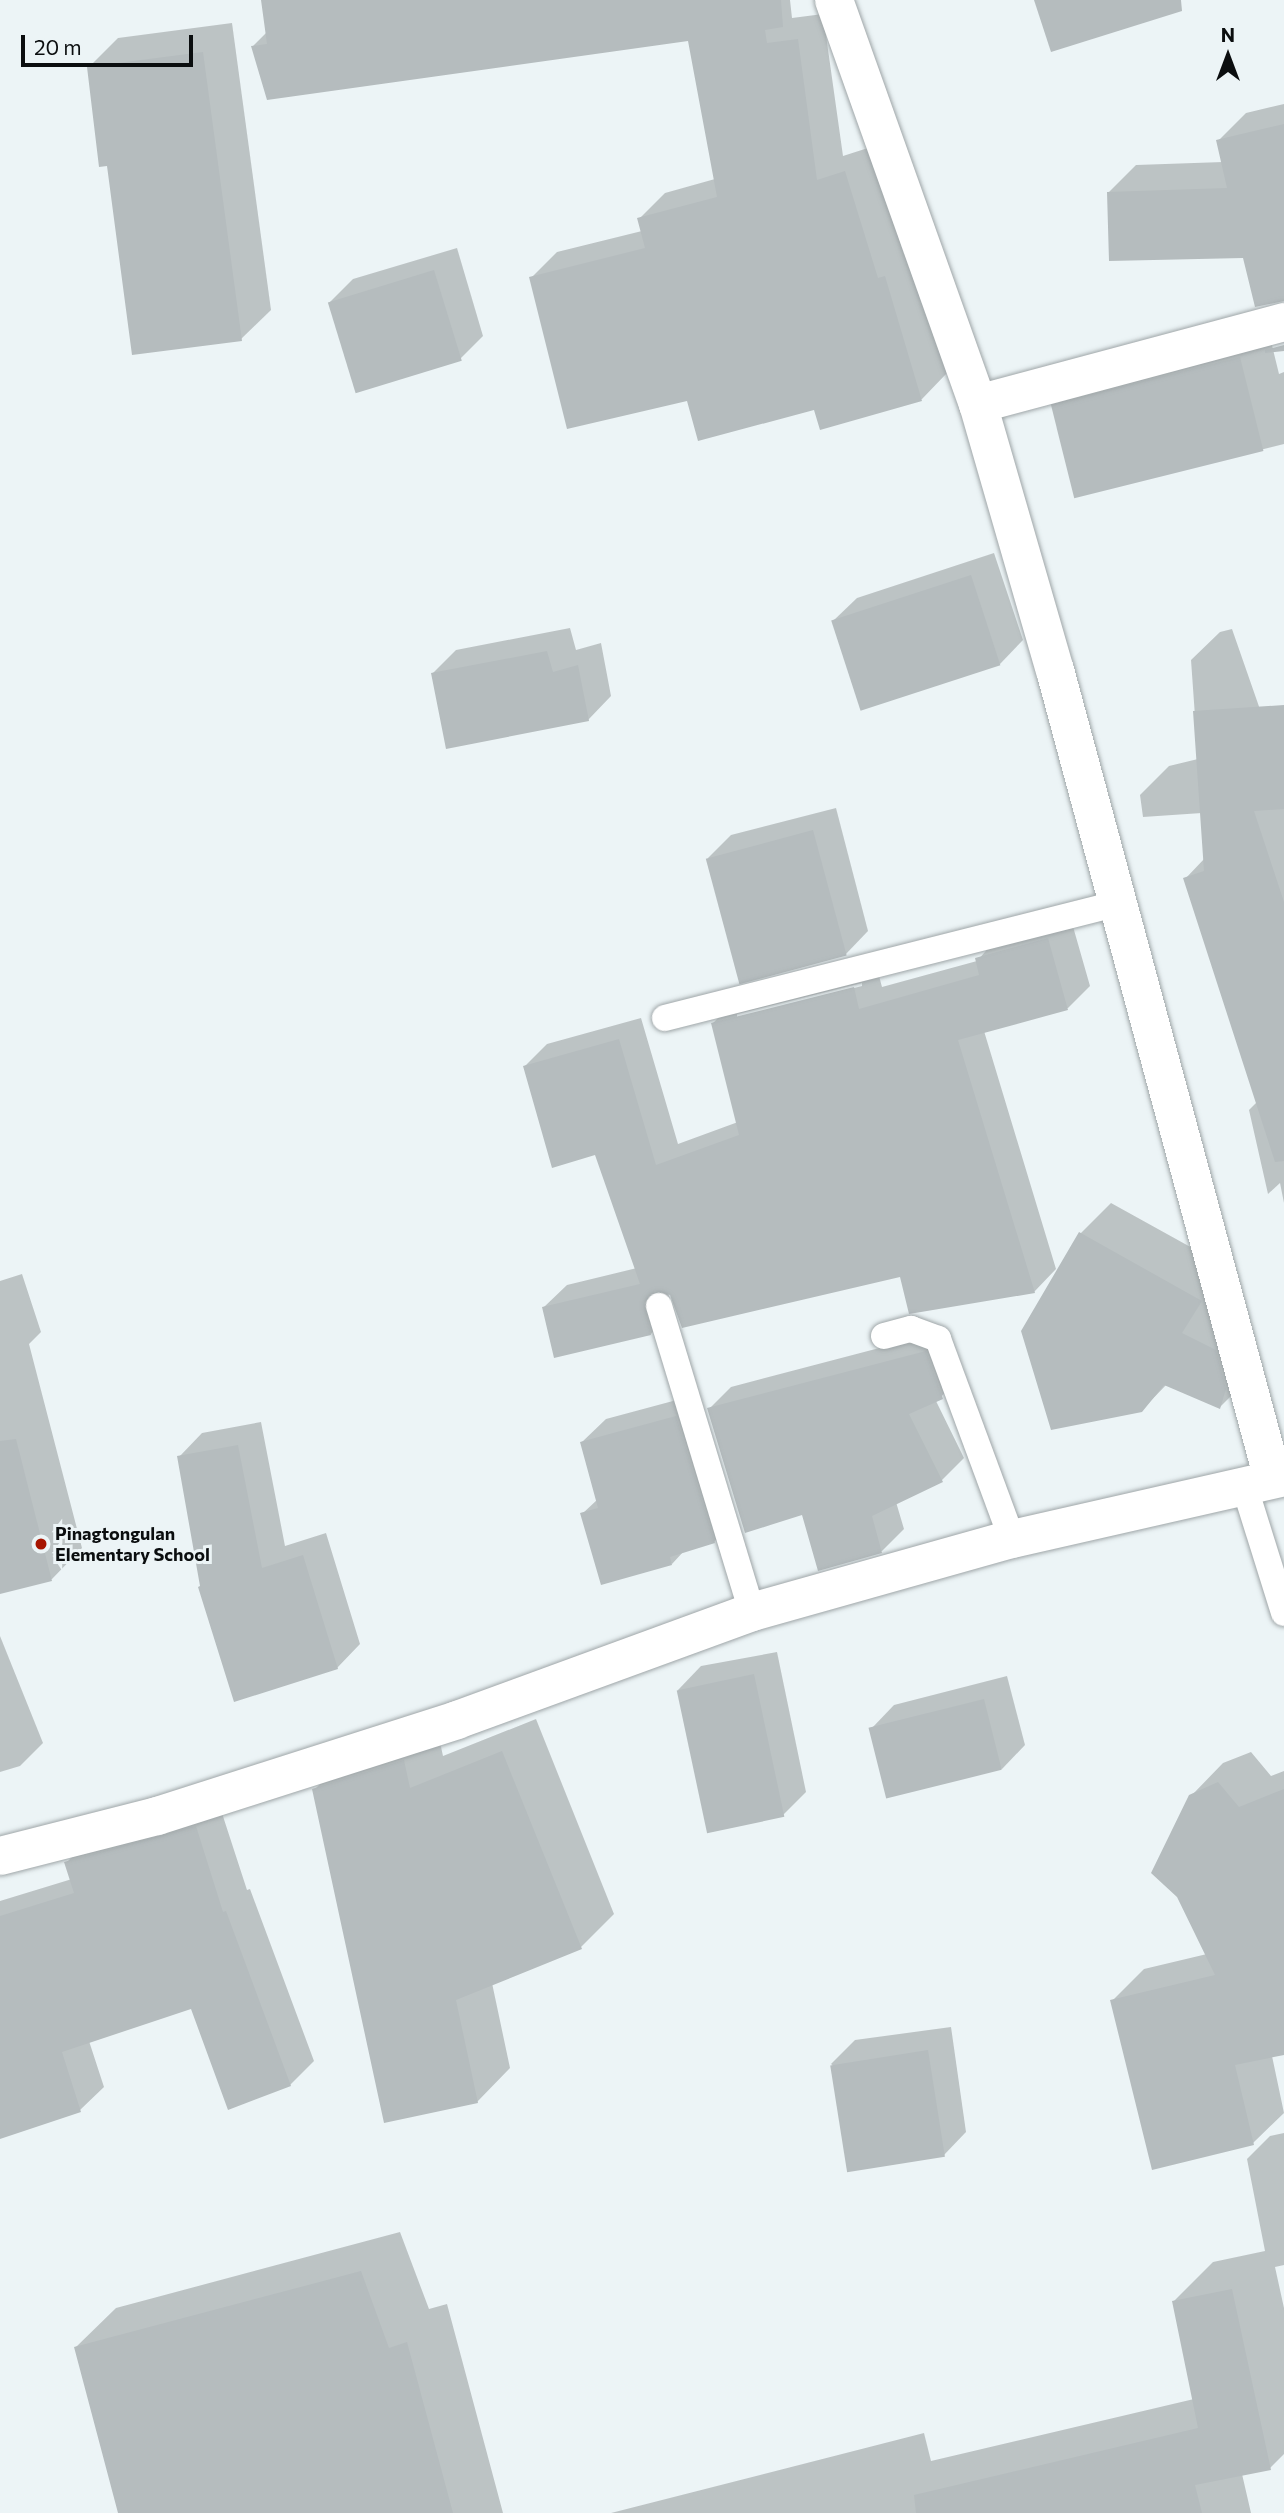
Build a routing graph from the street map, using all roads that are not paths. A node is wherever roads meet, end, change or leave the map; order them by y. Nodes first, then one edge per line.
1 (834, 0) edge
2 (1284, 322) edge
3 (978, 404) junction
4 (1117, 904) junction
5 (665, 1018) dead end
6 (659, 1306) dead end
7 (884, 1336) dead end
8 (1267, 1480) edge
9 (1012, 1539) junction
10 (752, 1612) junction
11 (1284, 1612) edge
12 (0, 1856) edge

1 - 3 street
2 - 3 street
3 - 4 street
4 - 5 lane
4 - 8 street
6 - 10 lane
7 - 9 lane
8 - 9 street
8 - 11 lane
9 - 10 street
10 - 12 street

